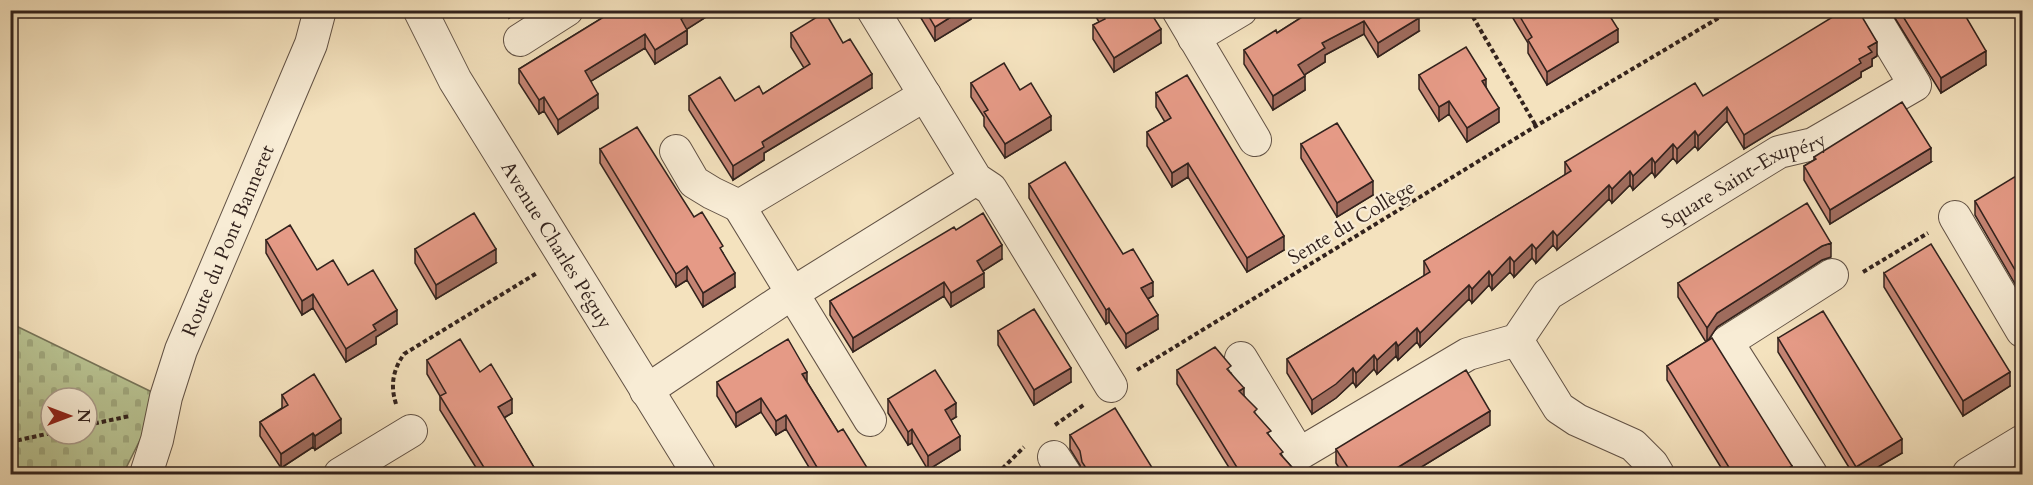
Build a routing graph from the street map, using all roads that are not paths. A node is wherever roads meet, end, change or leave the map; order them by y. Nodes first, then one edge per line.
1 (320, 10) edge
2 (335, 10) edge
3 (420, 10) edge
4 (567, 10) edge
5 (873, 10) edge
6 (1178, 10) edge
7 (1241, 10) edge
8 (1870, 10) edge
9 (1194, 38) junction
10 (520, 40) dead end
11 (311, 44) junction
12 (925, 95) junction
13 (1255, 140) dead end
14 (676, 151) dead end
15 (976, 179) junction
16 (739, 206) junction
17 (1954, 217) road end
18 (1832, 275) road end
19 (791, 294) junction
20 (2022, 331) edge
21 (1517, 340) junction
22 (1241, 358) dead end
23 (1111, 386) road end
24 (646, 391) junction
25 (870, 420) dead end
26 (411, 431) road end
27 (2022, 442) edge
28 (1978, 472) edge
29 (146, 474) edge
30 (340, 474) edge
31 (699, 474) edge
32 (1658, 474) edge
33 (1811, 474) edge

1 - 11 street, Route du Pont Banneret
2 - 11 street
3 - 24 street, Avenue Charles Péguy
4 - 10 street
5 - 12 street
6 - 9 street
7 - 9 street
8 - 21 street, Square Saint-Exupéry
9 - 13 street
11 - 29 street, Route du Pont Banneret
12 - 15 street
12 - 16 street
14 - 16 street
15 - 19 street
15 - 23 street
16 - 19 street
17 - 20 street
18 - 33 street
19 - 24 street
19 - 25 street
21 - 22 street
21 - 32 street
24 - 31 street, Avenue Charles Péguy
26 - 30 street
27 - 28 street

